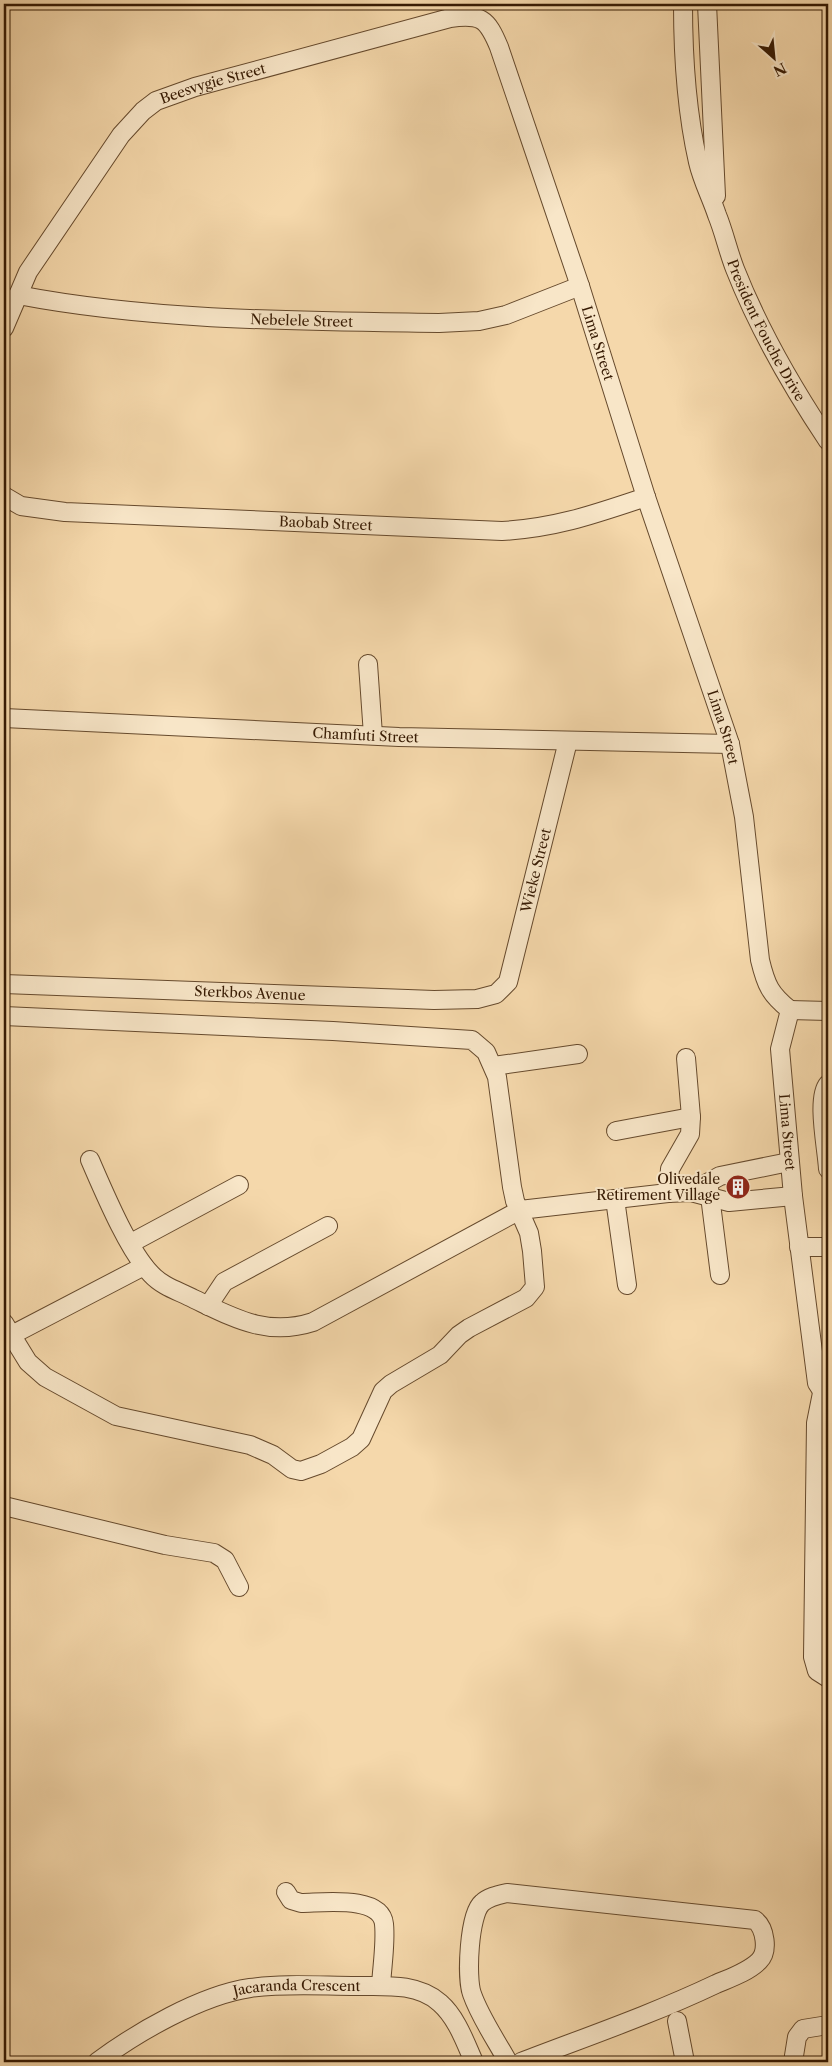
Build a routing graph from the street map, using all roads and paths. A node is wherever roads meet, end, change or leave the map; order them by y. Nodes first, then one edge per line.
1 (683, 4) edge
2 (707, 4) edge
3 (507, 70) joint
4 (717, 214) junction
5 (580, 286) junction
6 (18, 295) junction
7 (4, 328) edge
8 (828, 441) edge
9 (4, 496) edge
10 (646, 497) junction
11 (368, 664) dead end
12 (4, 718) edge
13 (373, 735) junction
14 (568, 742) junction
15 (730, 744) junction
16 (4, 984) edge
17 (496, 994) joint
18 (790, 1010) junction
19 (828, 1011) edge
20 (4, 1016) edge
21 (578, 1054) dead end
22 (686, 1058) dead end
23 (494, 1066) junction
24 (828, 1084) edge
25 (691, 1117) junction
26 (616, 1131) dead end
27 (90, 1160) dead end
28 (790, 1162) junction
29 (828, 1169) edge
30 (239, 1184) dead end
31 (709, 1190) junction
32 (668, 1193) junction
33 (793, 1196) junction
34 (615, 1199) junction
35 (520, 1210) junction
36 (328, 1226) dead end
37 (131, 1243) junction
38 (798, 1247) junction
39 (828, 1247) edge
40 (144, 1266) junction
41 (720, 1275) dead end
42 (627, 1285) dead end
43 (208, 1306) junction
44 (6, 1332) edge
45 (825, 1396) edge
46 (4, 1506) edge
47 (821, 1510) edge
48 (239, 1587) dead end
49 (828, 1678) edge
50 (286, 1892) dead end
51 (381, 1986) junction
52 (677, 2021) dead end
53 (828, 2025) edge
54 (97, 2062) edge
55 (474, 2062) edge
56 (508, 2062) edge
57 (521, 2062) edge
58 (685, 2062) edge
59 (793, 2062) edge

1 - 4 street, President Fouche Drive
2 - 4 street, President Fouche Drive
3 - 5 street, Lima Street
3 - 6 street, Beesvygie Street
4 - 8 street, President Fouche Drive
5 - 6 street, Nebelele Street
5 - 10 street, Lima Street
6 - 7 street, Beesvygie Street
9 - 10 street, Baobab Street
10 - 15 street, Lima Street
11 - 13 street
12 - 13 street, Chamfuti Street
13 - 14 street, Chamfuti Street
14 - 15 street, Chamfuti Street
14 - 17 street, Wieke Street
15 - 18 street, Lima Street
16 - 17 street, Sterkbos Avenue
18 - 19 street
18 - 28 street, Lima Street
20 - 23 street
21 - 23 street
22 - 25 street
23 - 35 street
24 - 29 street
25 - 26 street
25 - 32 street
27 - 37 street
28 - 31 street
28 - 33 street, Lima Street
30 - 37 street
31 - 32 street
31 - 33 street
31 - 41 street
32 - 34 street
33 - 38 street, Lima Street
34 - 35 street
34 - 42 street
35 - 43 street
35 - 44 street
36 - 43 street
37 - 40 street
38 - 39 street
38 - 45 street, Lima Street
40 - 43 street
40 - 44 street
45 - 47 street
46 - 48 street
47 - 49 street
50 - 51 street
51 - 54 street, Jacaranda Crescent
51 - 55 street, Jacaranda Crescent
52 - 58 street
53 - 59 street
56 - 57 street

